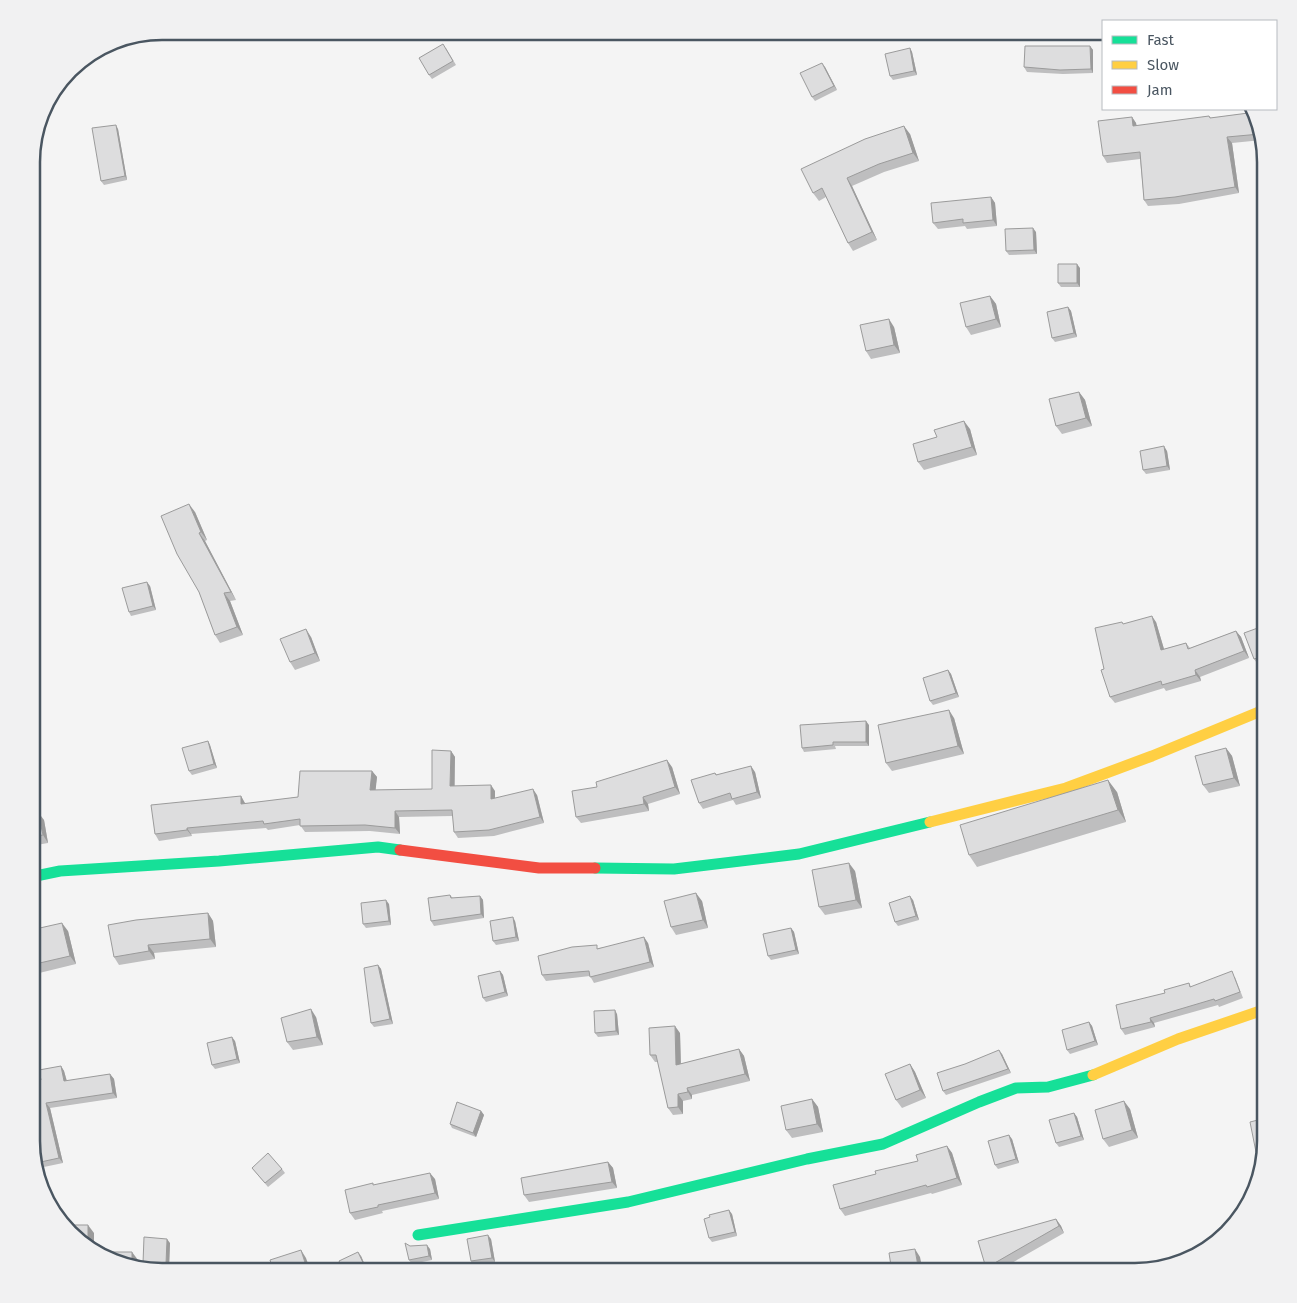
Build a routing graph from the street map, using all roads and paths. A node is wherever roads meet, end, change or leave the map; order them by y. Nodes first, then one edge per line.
1 (1257, 714) edge
2 (40, 874) edge
3 (1257, 1012) edge
4 (418, 1235) dead end

1 - 2 street
3 - 4 street

